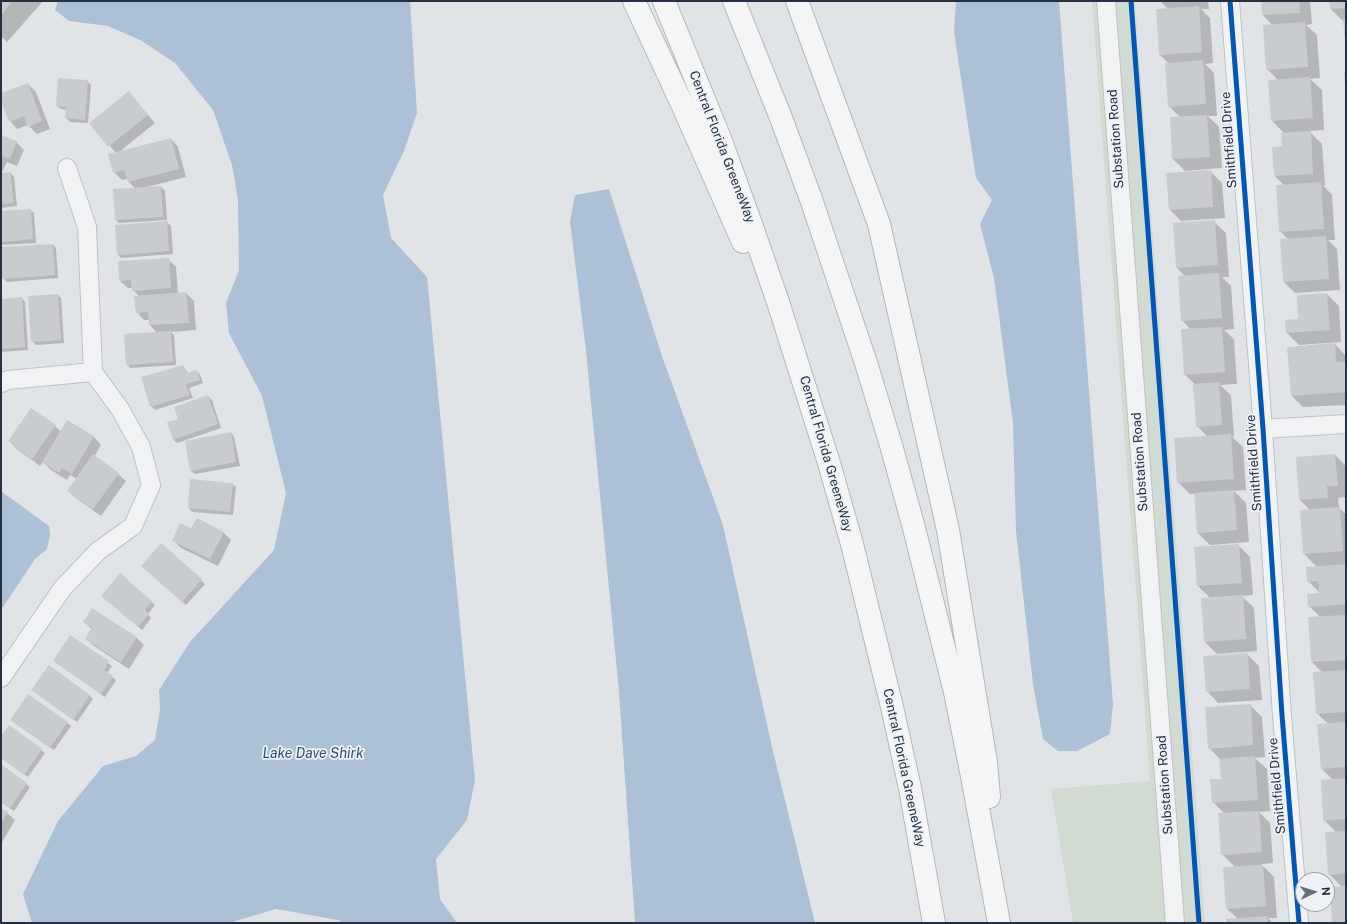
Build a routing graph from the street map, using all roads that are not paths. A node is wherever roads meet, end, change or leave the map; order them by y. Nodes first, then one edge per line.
1 (634, 1) edge
2 (664, 1) edge
3 (734, 1) edge
4 (797, 1) edge
5 (1106, 1) edge
6 (1230, 1) edge
7 (67, 168) dead end
8 (93, 372) junction
9 (1, 383) edge
10 (1346, 424) edge
11 (1263, 430) junction
12 (852, 544) junction
13 (1, 678) edge
14 (934, 923) edge
15 (999, 923) edge
16 (1003, 923) edge
17 (1175, 923) edge
18 (1299, 923) edge

1 - 12 highway
2 - 12 highway, Central Florida GreeneWay
3 - 15 highway
4 - 16 highway
5 - 17 street, Substation Road
6 - 11 street, Smithfield Drive
7 - 8 street
8 - 9 street
8 - 13 street
10 - 11 street
11 - 18 street, Smithfield Drive
12 - 14 highway, Central Florida GreeneWay

